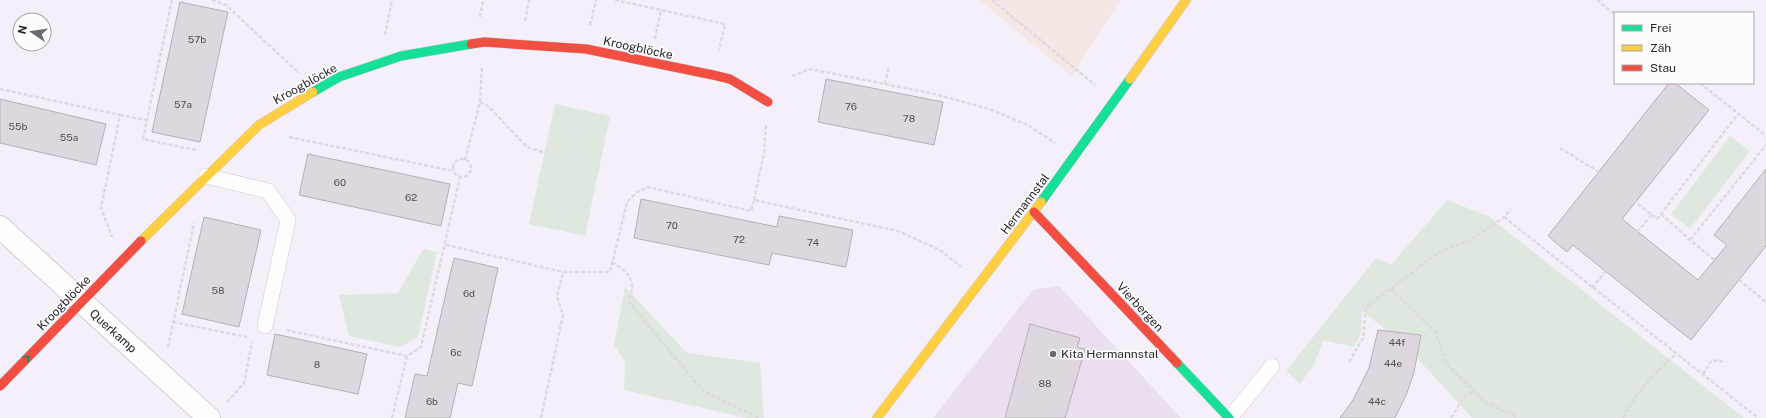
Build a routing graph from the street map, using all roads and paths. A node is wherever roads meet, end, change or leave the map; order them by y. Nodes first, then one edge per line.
1 (172, 0) edge
2 (212, 0) edge
3 (392, 0) edge
4 (614, 0) edge
5 (992, 0) edge
6 (1186, 0) edge
7 (1597, 0) edge
8 (1614, 13) edge
9 (484, 42) junction
10 (378, 64) junction
11 (889, 66) dead end
12 (713, 75) junction
13 (792, 76) dead end
14 (885, 84) junction
15 (1701, 84) edge
16 (0, 89) edge
17 (317, 90) junction
18 (480, 102) junction
19 (768, 102) joint
20 (1115, 102) junction
21 (1738, 114) junction
22 (120, 115) junction
23 (146, 120) junction
24 (254, 130) junction
25 (1766, 136) edge
26 (1766, 144) edge
27 (1560, 148) dead end
28 (545, 153) dead end
29 (1075, 156) junction
30 (226, 157) junction
31 (465, 160) junction
32 (453, 171) junction
33 (1599, 172) dead end
34 (206, 176) junction
35 (460, 177) junction
36 (1619, 189) dead end
37 (188, 193) junction
38 (754, 200) junction
39 (1510, 209) dead end
40 (1034, 212) junction
41 (1661, 214) junction
42 (1651, 215) junction
43 (1504, 217) junction
44 (0, 227) edge
45 (1690, 240) junction
46 (446, 245) junction
47 (122, 261) junction
48 (612, 262) junction
49 (564, 272) junction
50 (980, 282) junction
51 (1592, 288) junction
52 (1391, 289) junction
53 (82, 302) junction
54 (1766, 302) edge
55 (173, 322) junction
56 (265, 326) joint
57 (1676, 354) junction
58 (407, 356) junction
59 (1349, 362) dead end
60 (1724, 362) dead end
61 (1272, 366) dead end
62 (1703, 374) junction
63 (162, 375) junction
64 (0, 386) edge
65 (1474, 391) junction
66 (216, 412) edge
67 (392, 418) edge
68 (541, 418) edge
69 (759, 418) edge
70 (877, 418) edge
71 (1229, 418) edge
72 (1450, 418) edge
73 (1516, 418) edge
74 (1623, 418) edge
75 (1758, 418) edge

1 - 23 path
2 - 17 path
3 - 10 path
4 - 12 path
5 - 20 path
6 - 20 street, Hermannstal
7 - 8 path
9 - 10 street, Kroogblöcke
9 - 12 street, Kroogblöcke
9 - 18 path
10 - 17 street, Kroogblöcke
11 - 14 path
12 - 19 street, Kroogblöcke
13 - 14 path
14 - 29 path
15 - 21 path
16 - 22 path
17 - 24 street, Kroogblöcke
18 - 28 path
18 - 31 path
19 - 38 path
20 - 29 street, Hermannstal
21 - 25 path
21 - 41 path
22 - 23 path
22 - 47 path
23 - 30 path
24 - 30 street, Kroogblöcke
24 - 32 path
26 - 45 path
27 - 33 path
29 - 40 street, Hermannstal
30 - 34 street, Kroogblöcke
31 - 32 path
31 - 35 path
32 - 35 path
34 - 37 street, Kroogblöcke
34 - 56 lane
35 - 46 path
36 - 42 path
37 - 47 street, Kroogblöcke
37 - 55 path
38 - 48 path
38 - 50 path
39 - 43 path
40 - 50 street, Hermannstal
40 - 71 street, Vierbergen
41 - 42 path
41 - 45 path
42 - 51 path
43 - 51 path
43 - 52 path
44 - 53 street, Querkamp
45 - 54 path
46 - 49 path
46 - 58 path
47 - 53 street, Kroogblöcke
48 - 49 path
48 - 69 path
49 - 68 path
50 - 70 street, Hermannstal
51 - 57 path
52 - 59 path
52 - 65 path
53 - 63 street, Querkamp
64 -> 53 street, Kroogblöcke
55 - 63 path
55 - 66 path
56 - 58 path
57 - 62 path
57 - 74 path
58 - 67 path
60 - 62 path
61 - 71 lane
62 - 75 path
63 - 66 street, Querkamp
65 - 72 path
65 - 73 path

